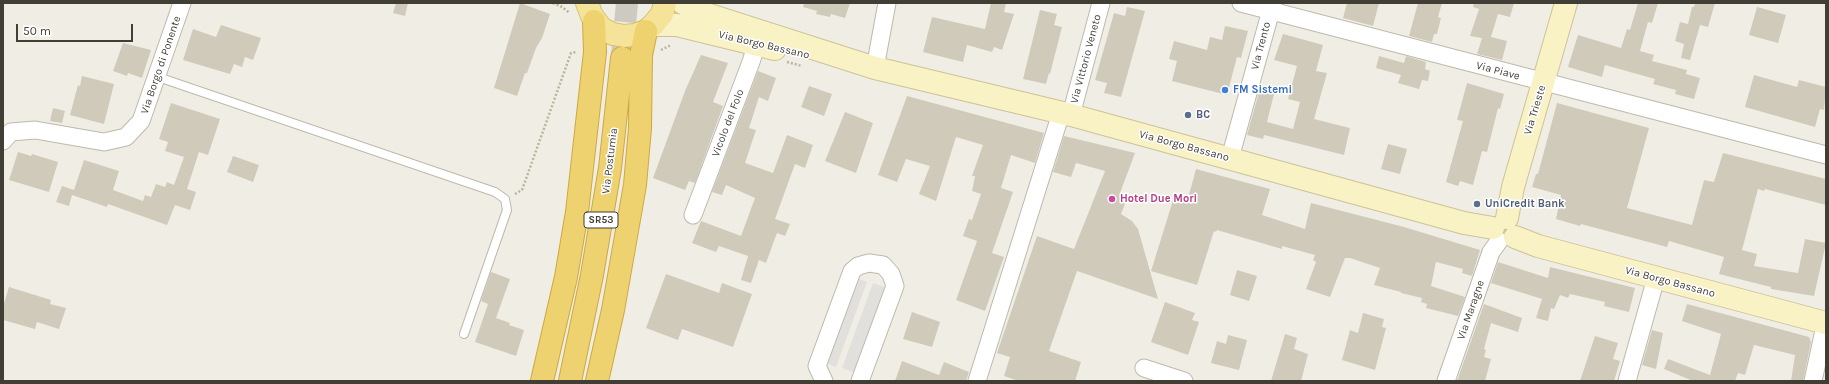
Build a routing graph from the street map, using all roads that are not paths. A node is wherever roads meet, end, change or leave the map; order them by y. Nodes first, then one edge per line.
1 (182, 3) edge
2 (665, 3) edge
3 (683, 3) edge
4 (887, 3) edge
5 (1101, 3) edge
6 (1241, 3) edge
7 (1566, 3) edge
8 (1272, 7) edge
9 (584, 12) edge
10 (649, 28) junction
11 (758, 38) junction
12 (622, 58) tunnel mouth
13 (874, 68) junction
14 (158, 77) junction
15 (1544, 83) junction
16 (1066, 114) junction
17 (3, 141) edge
18 (1826, 155) edge
19 (1230, 158) junction
20 (693, 214) dead end
21 (1504, 231) junction
22 (1656, 278) junction
23 (1826, 322) edge
24 (464, 334) dead end
25 (1144, 368) dead end
26 (542, 381) edge
27 (570, 381) edge
28 (597, 381) edge
29 (824, 381) edge
30 (860, 381) edge
31 (977, 381) edge
32 (1184, 381) edge
33 (1446, 381) edge
34 (1627, 381) edge
35 (1814, 381) edge

1 - 14 street, Via Borgo di Ponente
2 - 10 main road
3 - 11 street, Via Borgo Bassano
4 - 13 street
5 - 16 street, Via Vittorio Veneto
6 - 8 street, Via Piave
7 - 15 street, Via Trieste
8 - 15 street, Via Piave
8 - 19 street, Via Trento
9 - 10 main road, Via Borgo Bassano
9 - 26 highway
10 - 11 street, Via Borgo Bassano
10 - 28 highway
11 - 13 street, Via Borgo Bassano
11 - 20 street, Vicolo del Folo
12 - 27 highway, Via Postumia / SR53
13 - 16 street, Via Borgo Bassano
14 - 17 street, Via Borgo di Ponente
14 - 24 lane
15 - 18 street, Via Piave
15 - 21 street, Via Trieste
16 - 19 street, Via Borgo Bassano
16 - 31 street, Via Vittorio Veneto
19 - 21 street, Via Borgo Bassano
21 - 22 street, Via Borgo Bassano
21 - 33 street, Via Maragne
22 - 23 street, Via Borgo Bassano
22 - 34 street
23 - 35 street
25 - 32 street
29 - 30 street

